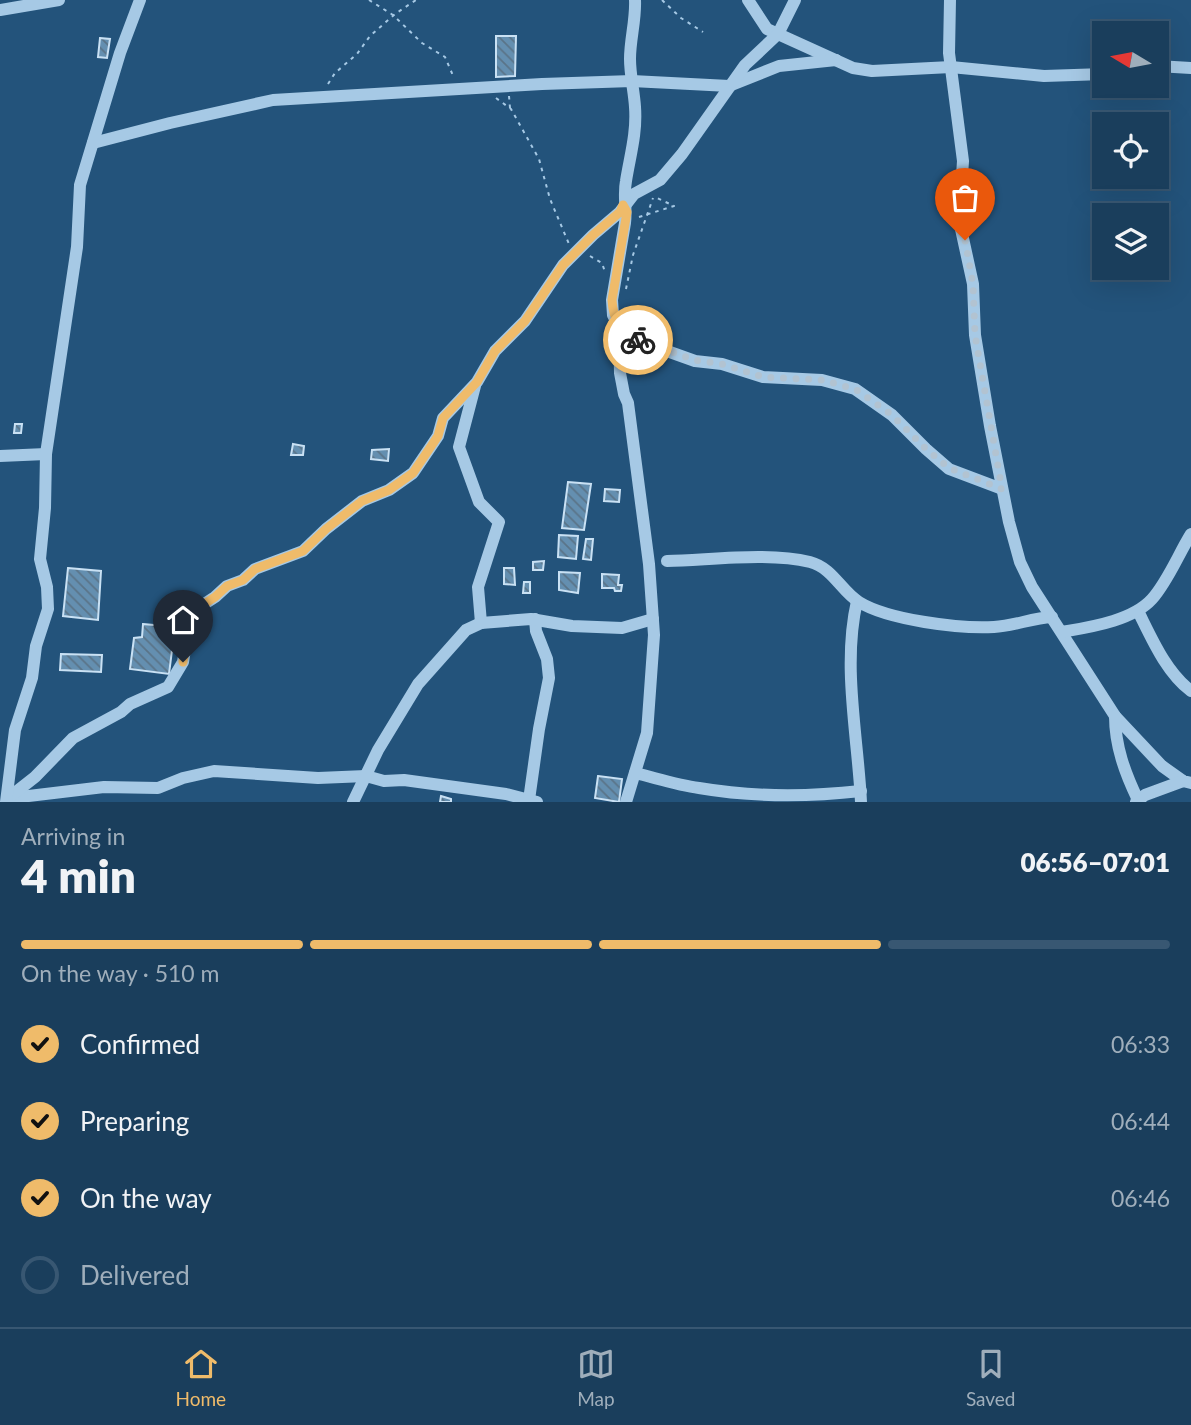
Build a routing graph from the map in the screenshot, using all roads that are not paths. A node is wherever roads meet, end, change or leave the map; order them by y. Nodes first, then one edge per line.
1 (59, 0) edge
2 (128, 0) edge
3 (140, 0) edge
4 (635, 0) edge
5 (748, 0) edge
6 (795, 0) edge
7 (950, 0) edge
8 (0, 10) edge
9 (135, 13) junction
10 (778, 34) junction
11 (836, 60) junction
12 (951, 67) junction
13 (1169, 67) edge
14 (1191, 68) edge
15 (1092, 75) edge
16 (632, 81) junction
17 (729, 86) junction
18 (93, 144) junction
19 (623, 205) junction
20 (619, 327) junction
21 (477, 382) junction
22 (46, 454) junction
23 (0, 456) edge
24 (1002, 489) junction
25 (1191, 534) edge
26 (667, 561) dead end
27 (858, 601) junction
28 (1138, 611) junction
29 (1052, 617) junction
30 (653, 619) junction
31 (535, 620) junction
32 (481, 623) junction
33 (1062, 632) junction
34 (1191, 691) edge
35 (1115, 716) junction
36 (0, 729) edge
37 (15, 730) junction
38 (635, 773) junction
39 (366, 776) junction
40 (1187, 782) edge
41 (861, 796) edge
42 (6, 800) edge
43 (533, 801) edge
44 (1137, 801) edge
45 (353, 802) edge
46 (626, 802) edge

1 - 8 street
2 - 9 street
3 - 9 street
4 - 16 street
5 - 10 street
6 - 10 street
7 - 12 street
9 - 18 street
10 - 11 street
10 - 17 street
11 - 12 street
11 - 17 street
12 - 15 street
12 - 24 street
13 - 14 street
16 - 17 street
16 - 18 street
16 - 19 street
17 - 19 street
18 - 22 street
19 - 20 street
19 - 21 street
20 - 24 street
20 - 30 street
21 - 32 street
21 - 42 street
22 - 23 street
22 - 37 street
24 - 29 street
25 - 28 street
26 - 27 street
27 - 29 street
27 - 41 street
28 - 33 street
28 - 34 street
29 - 33 street
30 - 31 street
30 - 38 street
31 - 32 street
31 - 43 street
32 - 39 street
33 - 35 street
35 - 40 street
35 - 44 street
36 - 37 street
37 - 42 street
38 - 41 street
38 - 46 street
39 - 42 street
39 - 43 street
39 - 45 street
40 - 44 street

